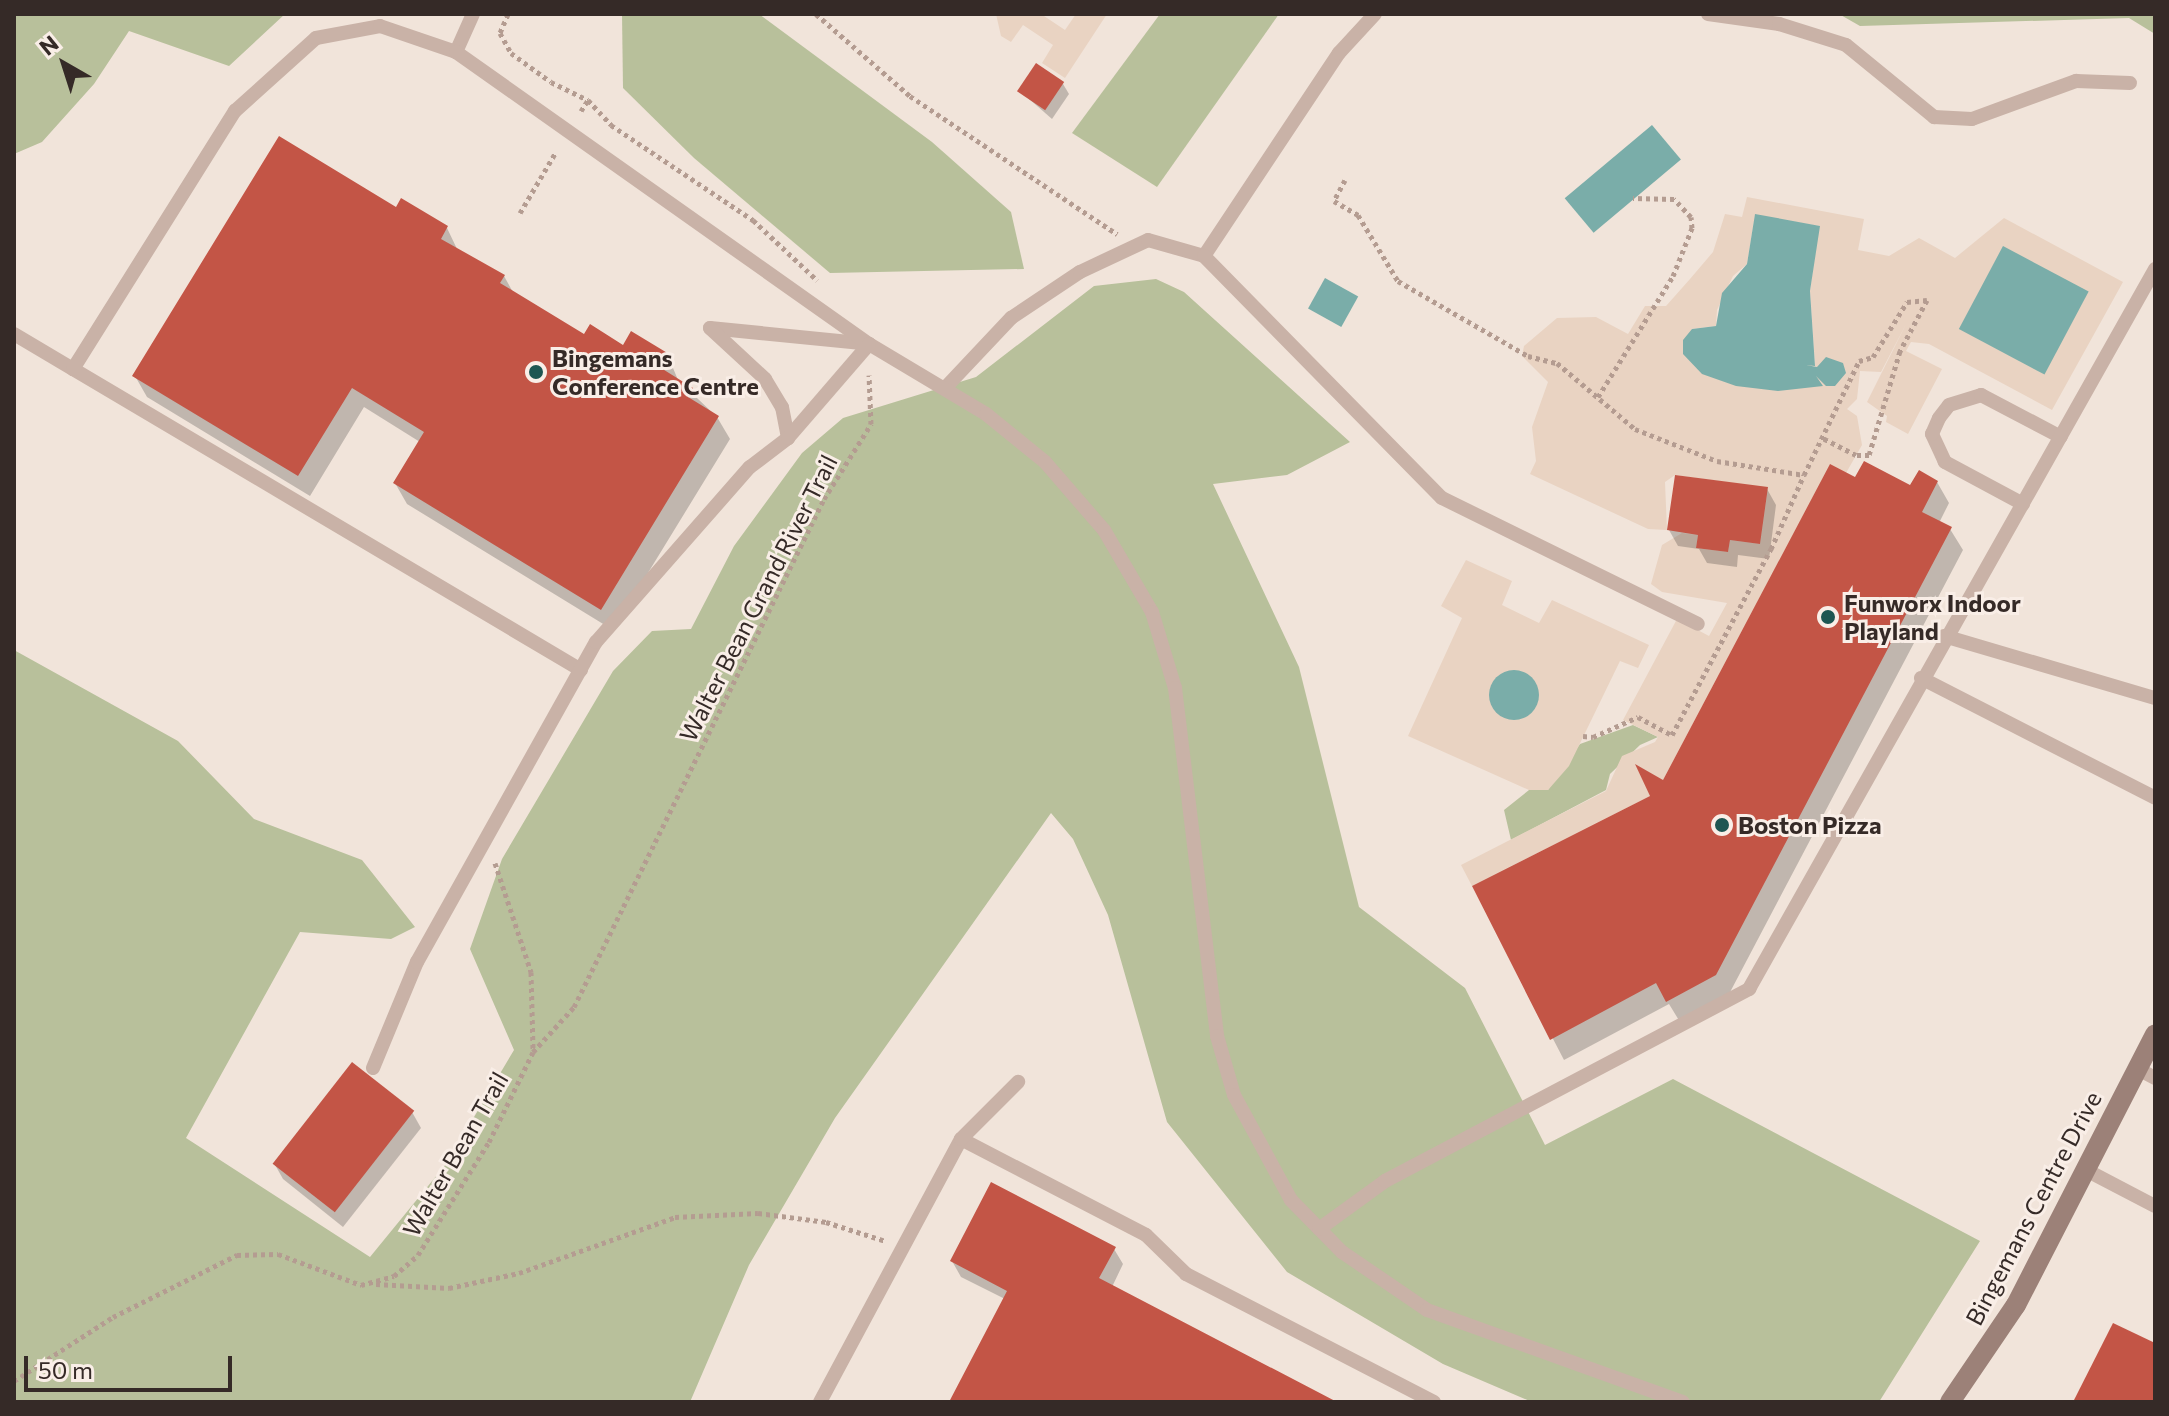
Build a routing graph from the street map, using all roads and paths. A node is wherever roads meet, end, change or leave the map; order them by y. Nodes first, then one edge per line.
1 (473, 14) edge
2 (508, 14) edge
3 (816, 14) edge
4 (1375, 14) edge
5 (1708, 14) edge
6 (456, 52) junction
7 (2130, 83) dead end
8 (588, 100) junction
9 (581, 111) dead end
10 (556, 152) dead end
11 (1345, 180) dead end
12 (1633, 198) dead end
13 (520, 213) dead end
14 (1135, 246) junction
15 (1204, 256) junction
16 (2155, 269) edge
17 (819, 282) dead end
18 (14, 334) edge
19 (869, 344) junction
20 (73, 369) junction
21 (946, 387) junction
22 (1598, 397) junction
23 (2061, 437) junction
24 (788, 438) junction
25 (1822, 438) junction
26 (1804, 475) junction
27 (2023, 504) junction
28 (1698, 624) dead end
29 (1944, 636) junction
30 (581, 670) junction
31 (1921, 678) junction
32 (2155, 698) edge
33 (1583, 736) dead end
34 (2155, 798) edge
35 (488, 841) junction
36 (2155, 1035) edge
37 (533, 1052) junction
38 (373, 1068) dead end
39 (2146, 1074) edge
40 (1018, 1082) dead end
41 (961, 1139) junction
42 (2086, 1170) junction
43 (2155, 1206) edge
44 (1319, 1229) junction
45 (903, 1247) junction
46 (375, 1283) junction
47 (14, 1381) edge
48 (820, 1402) edge
49 (1434, 1402) edge
50 (1683, 1402) edge
51 (1950, 1402) edge

1 - 6 lane
2 - 8 path
3 - 14 path
4 - 15 lane
5 - 7 lane
6 - 19 lane
6 - 20 lane
8 - 9 path
8 - 17 path
10 - 13 path
11 - 22 path
12 - 22 path
14 - 15 lane
14 - 21 lane
15 - 28 lane
16 - 23 lane
18 - 20 lane
19 - 21 lane
19 - 24 lane
19 - 24 lane
19 - 37 path, Walter Bean Grand River Trail
20 - 30 lane
21 - 44 lane
22 - 26 path
23 - 27 lane
23 - 27 lane
24 - 30 lane
25 - 25 path
25 - 26 path
26 - 33 path
27 - 29 lane
29 - 31 lane
29 - 32 lane
30 - 35 lane
31 - 34 lane
31 - 44 lane
35 - 37 path
35 - 38 lane
36 - 39 main road, Bingemans Centre Drive
37 - 46 path, Walter Bean Trail
39 - 42 main road, Bingemans Centre Drive
40 - 41 lane
41 - 45 lane
41 - 49 lane
42 - 43 lane
42 - 51 main road, Bingemans Centre Drive
44 - 50 lane
45 - 46 path
45 - 48 lane
46 - 47 path

